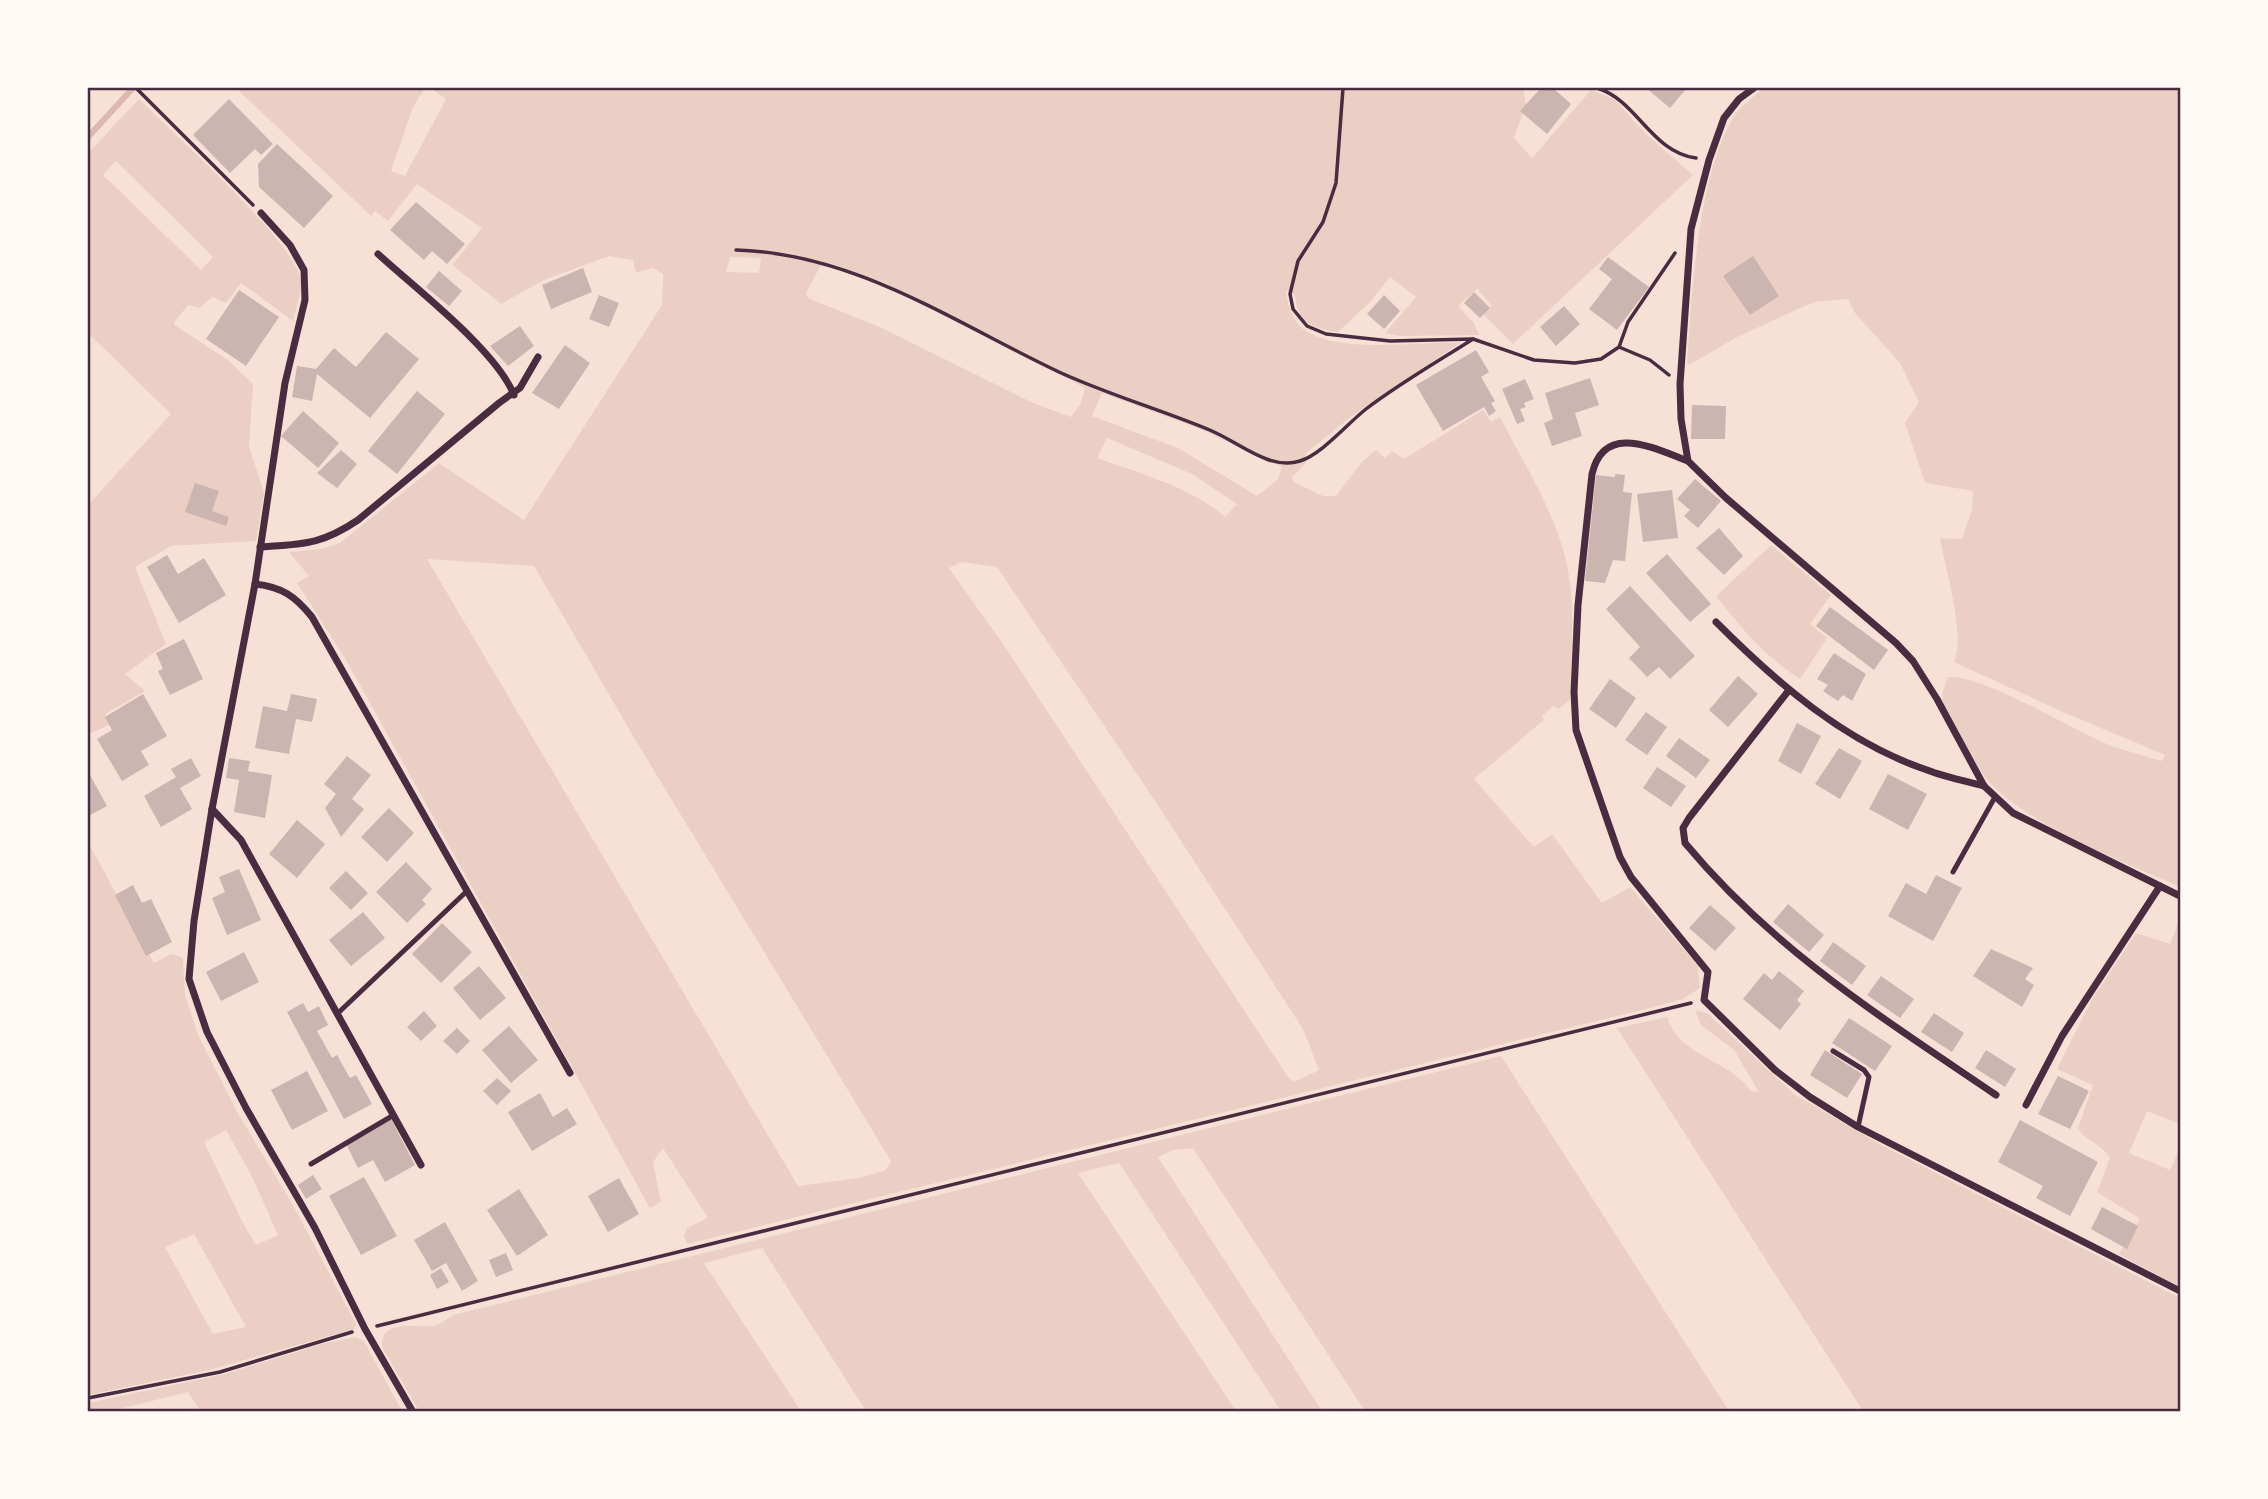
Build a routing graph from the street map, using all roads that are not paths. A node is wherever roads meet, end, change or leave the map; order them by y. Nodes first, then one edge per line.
1 (1754, 88) edge
2 (261, 213) road end
3 (378, 254) dead end
4 (538, 357) dead end
5 (514, 394) junction
6 (1688, 461) junction
7 (260, 547) junction
8 (255, 584) junction
9 (1716, 622) dead end
10 (1789, 690) junction
11 (1984, 786) junction
12 (1996, 797) junction
13 (212, 809) junction
14 (1954, 872) dead end
15 (2160, 886) junction
16 (467, 891) junction
17 (2180, 896) edge
18 (336, 1015) junction
19 (1833, 1052) dead end
20 (569, 1073) dead end
21 (1996, 1095) dead end
22 (2026, 1105) dead end
23 (392, 1116) junction
24 (1858, 1127) junction
25 (311, 1164) dead end
26 (421, 1165) dead end
27 (2180, 1291) edge
28 (413, 1412) edge

1 - 6 street
2 - 7 street
3 - 5 street
4 - 5 street
5 - 7 street
6 - 11 street
6 - 24 street
7 - 8 street
8 - 13 street
8 - 16 street
9 - 10 street
10 - 11 street
10 - 21 street
11 - 12 street
12 - 14 lane
12 - 15 street
13 - 18 street
13 - 28 street
15 - 17 street
15 - 22 street
16 - 18 lane
16 - 20 street
18 - 23 street
19 - 24 lane
23 - 25 lane
23 - 26 street
24 - 27 street

